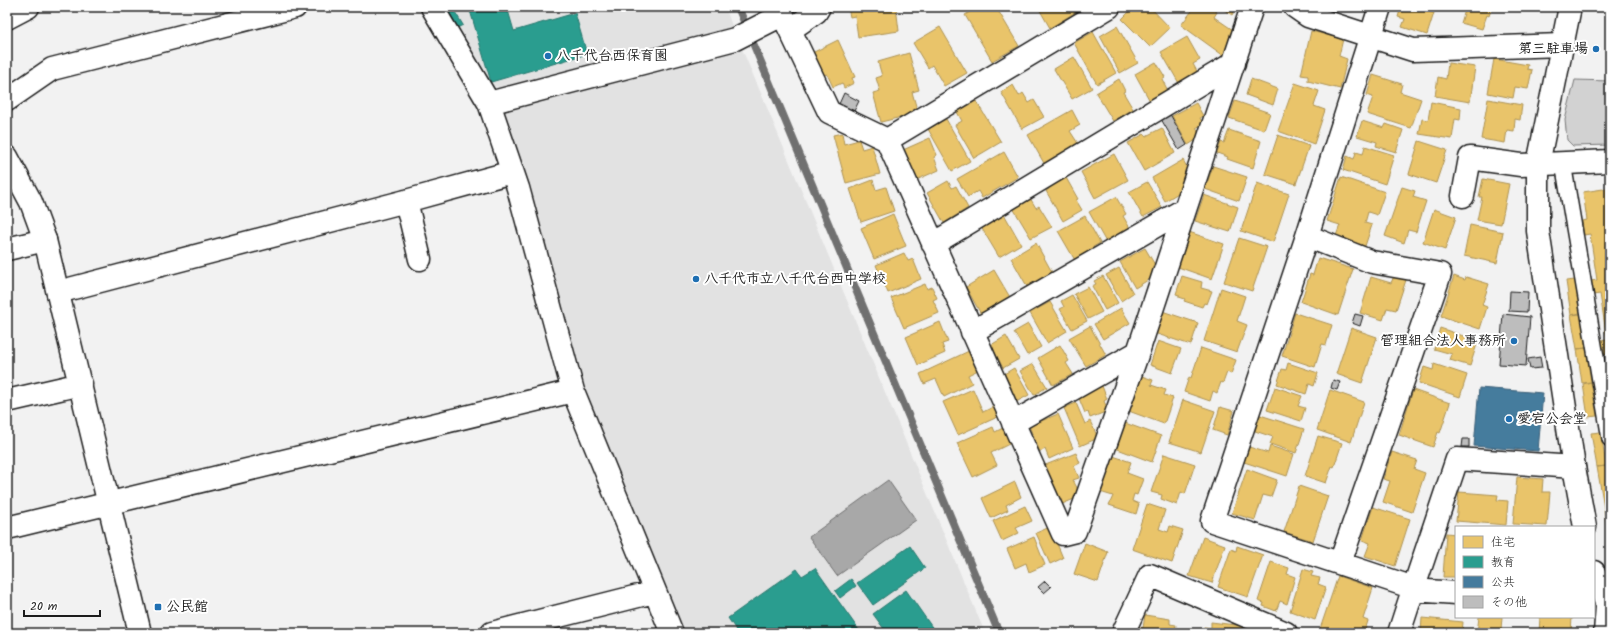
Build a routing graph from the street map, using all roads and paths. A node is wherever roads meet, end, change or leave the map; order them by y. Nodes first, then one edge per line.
1 (28, 7) edge
2 (295, 7) edge
3 (432, 7) edge
4 (819, 7) edge
5 (1109, 7) edge
6 (1252, 7) edge
7 (1295, 7) edge
8 (1380, 7) edge
9 (1570, 7) edge
10 (784, 17) edge
11 (7, 18) edge
12 (1372, 36) junction
13 (1561, 46) junction
14 (1234, 63) junction
15 (7, 100) edge
16 (489, 103) junction
17 (887, 140) junction
18 (7, 157) edge
19 (1610, 161) edge
20 (1563, 163) junction
21 (1538, 164) junction
22 (512, 172) junction
23 (1463, 196) dead end
24 (406, 201) junction
25 (1185, 209) junction
26 (1307, 236) junction
27 (45, 240) junction
28 (933, 244) junction
29 (7, 249) edge
30 (420, 259) dead end
31 (58, 292) junction
32 (972, 332) junction
33 (1138, 352) junction
34 (81, 384) junction
35 (573, 390) junction
36 (7, 402) edge
37 (1013, 423) junction
38 (1610, 439) edge
39 (1574, 467) junction
40 (108, 503) junction
41 (1586, 526) edge
42 (7, 528) edge
43 (1340, 563) junction
44 (1595, 575) edge
45 (1414, 589) junction
46 (654, 592) junction
47 (1455, 593) edge
48 (1604, 604) edge
49 (1263, 628) edge
50 (140, 633) edge
51 (492, 633) edge
52 (672, 633) edge
53 (1123, 633) edge
54 (1286, 633) edge
55 (1399, 633) edge
56 (1605, 633) edge

1 - 11 street
2 - 15 street
3 - 16 street
4 - 10 street
5 - 17 street
6 - 14 street
7 - 12 street
8 - 12 street
9 - 13 street
10 - 16 street
10 - 17 street
12 - 13 street
12 - 26 street
13 - 21 street
14 - 25 street
14 - 28 street
16 - 22 street
17 - 28 street
18 - 27 street
19 - 20 street
20 - 21 street
20 - 38 lane
21 - 23 street
21 - 39 street
22 - 24 street
22 - 35 street
24 - 30 street
24 - 31 street
25 - 32 street
25 - 33 street
26 - 43 street
26 - 43 street
27 - 29 street
27 - 31 street
28 - 32 street
31 - 34 street
32 - 37 street
33 - 37 street
33 - 37 street
34 - 36 street
34 - 40 street
35 - 40 street
35 - 46 street
39 - 41 street
39 - 45 street
40 - 42 street
40 - 50 street
43 - 45 street
44 - 48 street
45 - 47 street
45 - 55 street
46 - 51 street
46 - 52 street
48 - 56 street
49 - 53 street
49 - 54 street

